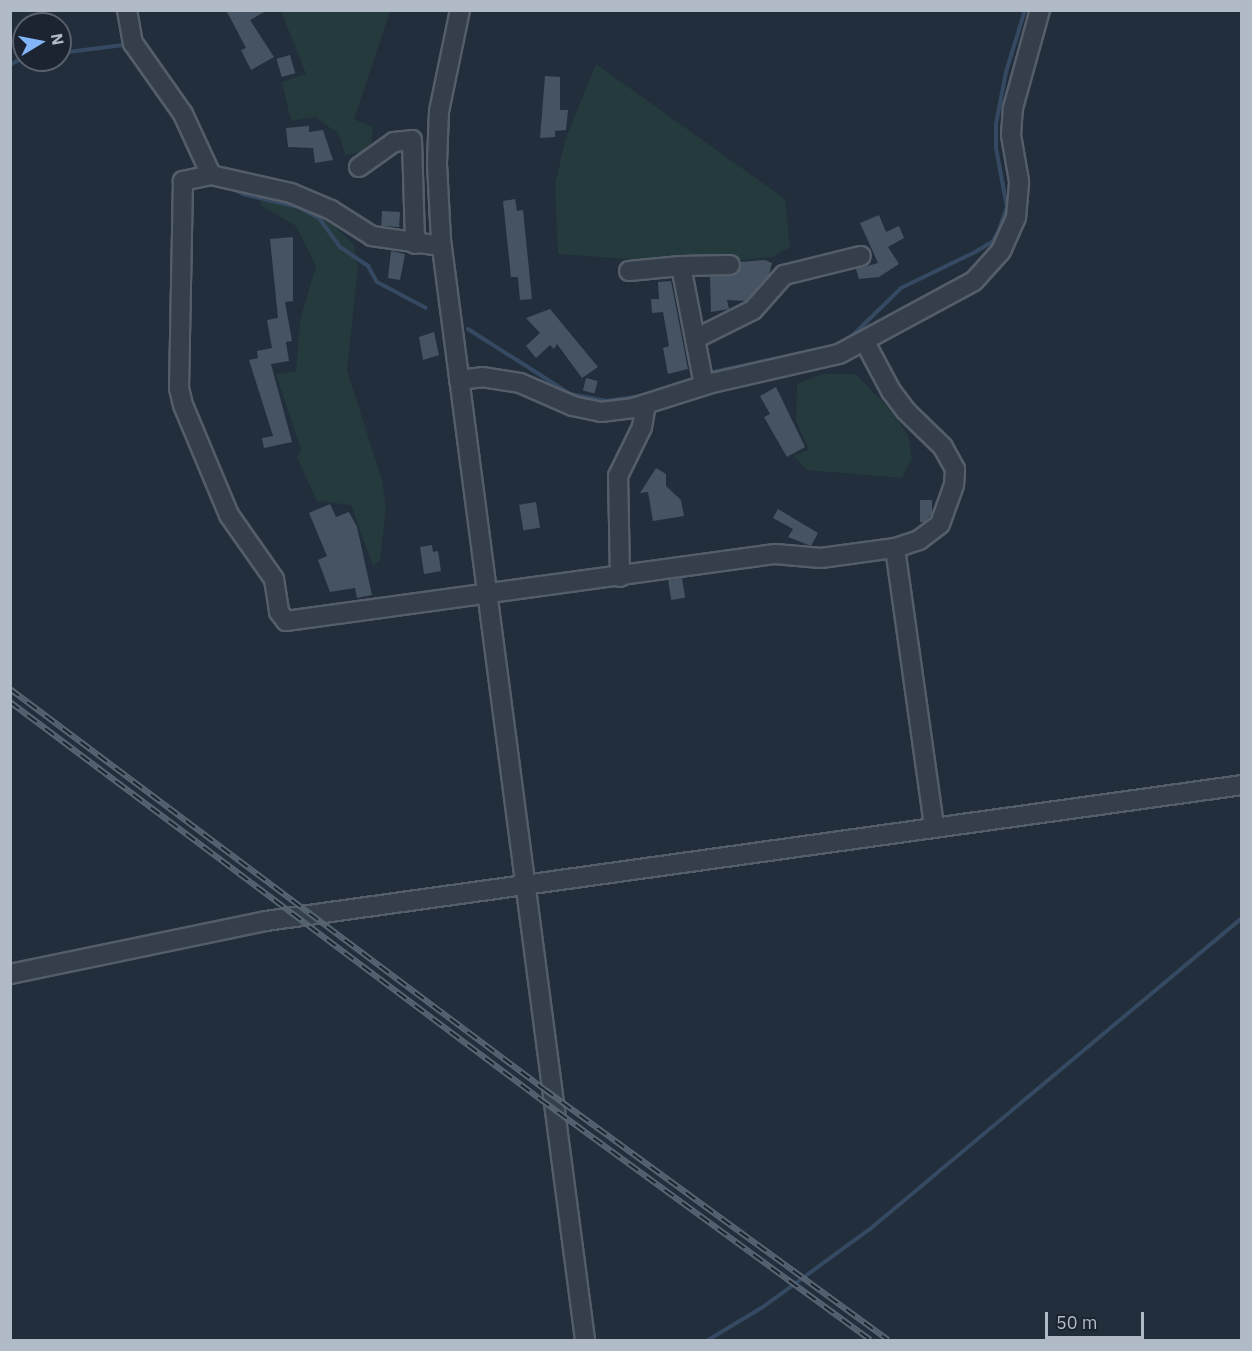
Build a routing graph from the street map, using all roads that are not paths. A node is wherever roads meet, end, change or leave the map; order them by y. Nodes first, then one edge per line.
1 (127, 10) edge
2 (459, 10) edge
3 (1040, 10) edge
4 (438, 137) junction
5 (412, 140) junction
6 (359, 167) dead end
7 (211, 176) junction
8 (415, 244) junction
9 (441, 246) junction
10 (861, 256) dead end
11 (730, 265) dead end
12 (681, 266) junction
13 (629, 271) dead end
14 (695, 339) junction
15 (865, 342) junction
16 (459, 380) junction
17 (704, 385) junction
18 (646, 404) junction
19 (895, 548) junction
20 (620, 577) junction
21 (486, 595) junction
22 (1242, 785) edge
23 (934, 827) junction
24 (522, 884) junction
25 (10, 974) edge
26 (585, 1341) edge

1 - 7 street
2 - 4 street
3 - 15 street
4 - 5 street
4 - 9 street
5 - 6 street
5 - 8 street
7 - 8 street
7 - 21 street
8 - 9 street
9 - 16 street
10 - 14 street
11 - 12 street
12 - 13 street
12 - 14 street
14 - 17 street
15 - 17 street
15 - 19 street
16 - 18 street
16 - 21 street
17 - 18 street
18 - 20 street
19 - 20 street
19 - 23 street
20 - 21 street
21 - 24 street
22 - 23 street
23 - 24 street
24 - 25 street
24 - 26 street

